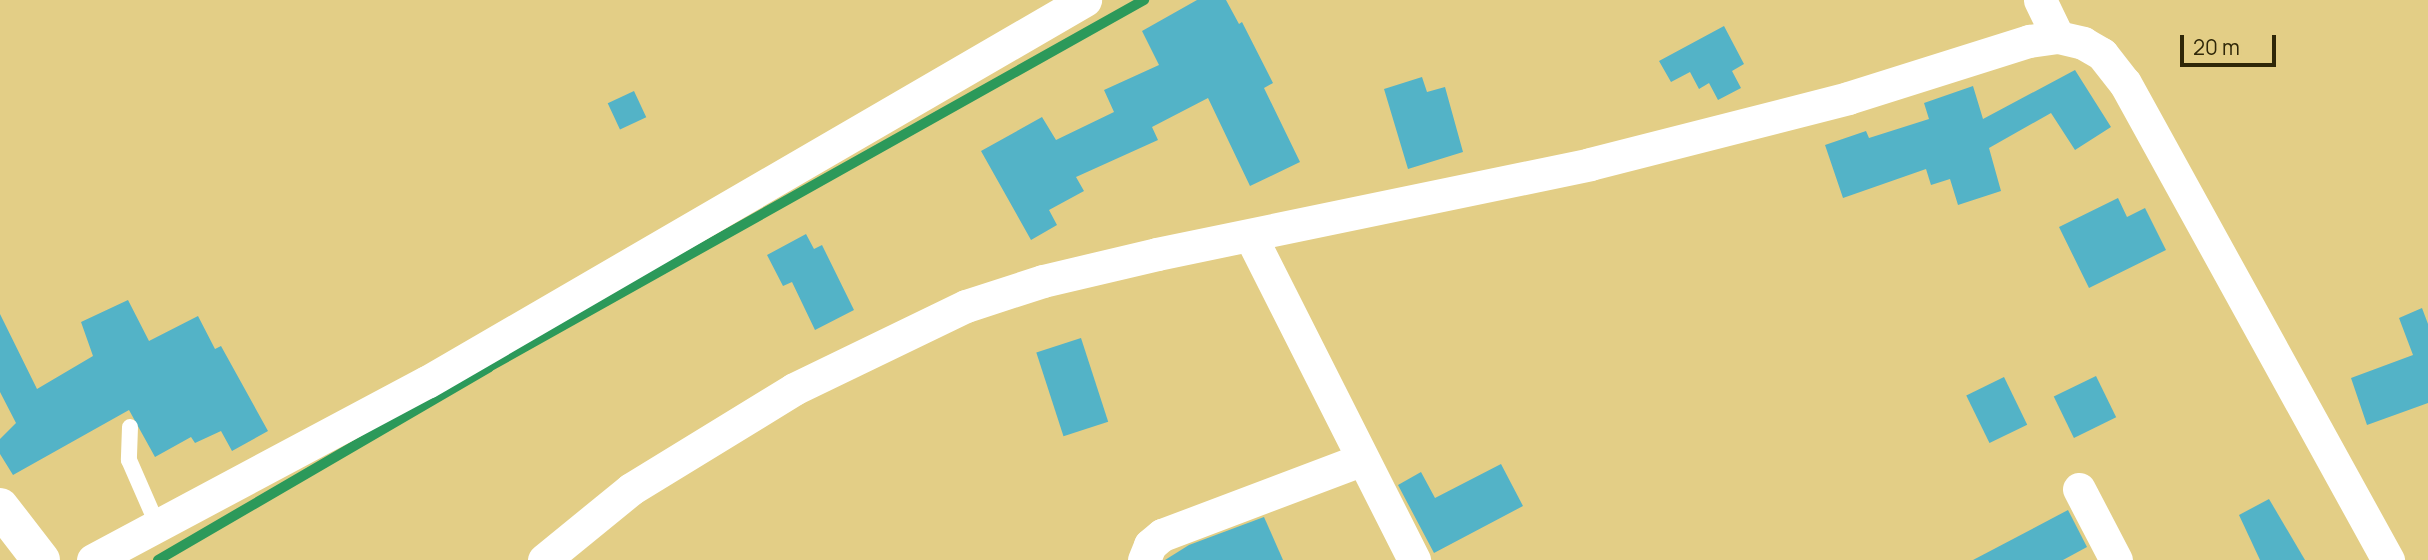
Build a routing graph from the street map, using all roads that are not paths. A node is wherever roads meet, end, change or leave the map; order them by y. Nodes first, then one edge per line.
1 (1085, 0) edge
2 (2040, 0) edge
3 (2057, 37) junction
4 (1251, 237) junction
5 (131, 428) dead end
6 (1361, 460) junction
7 (2079, 489) dead end
8 (0, 507) edge
9 (157, 524) junction
10 (41, 560) edge
11 (93, 560) edge
12 (544, 560) edge
13 (1144, 560) edge
14 (1414, 560) edge
15 (2116, 560) edge
16 (2388, 560) edge

1 - 9 street
2 - 3 street
3 - 4 street
3 - 16 street
4 - 6 street
4 - 12 street
5 - 9 lane
6 - 13 street
6 - 14 street
7 - 15 street
8 - 10 street
9 - 11 street

